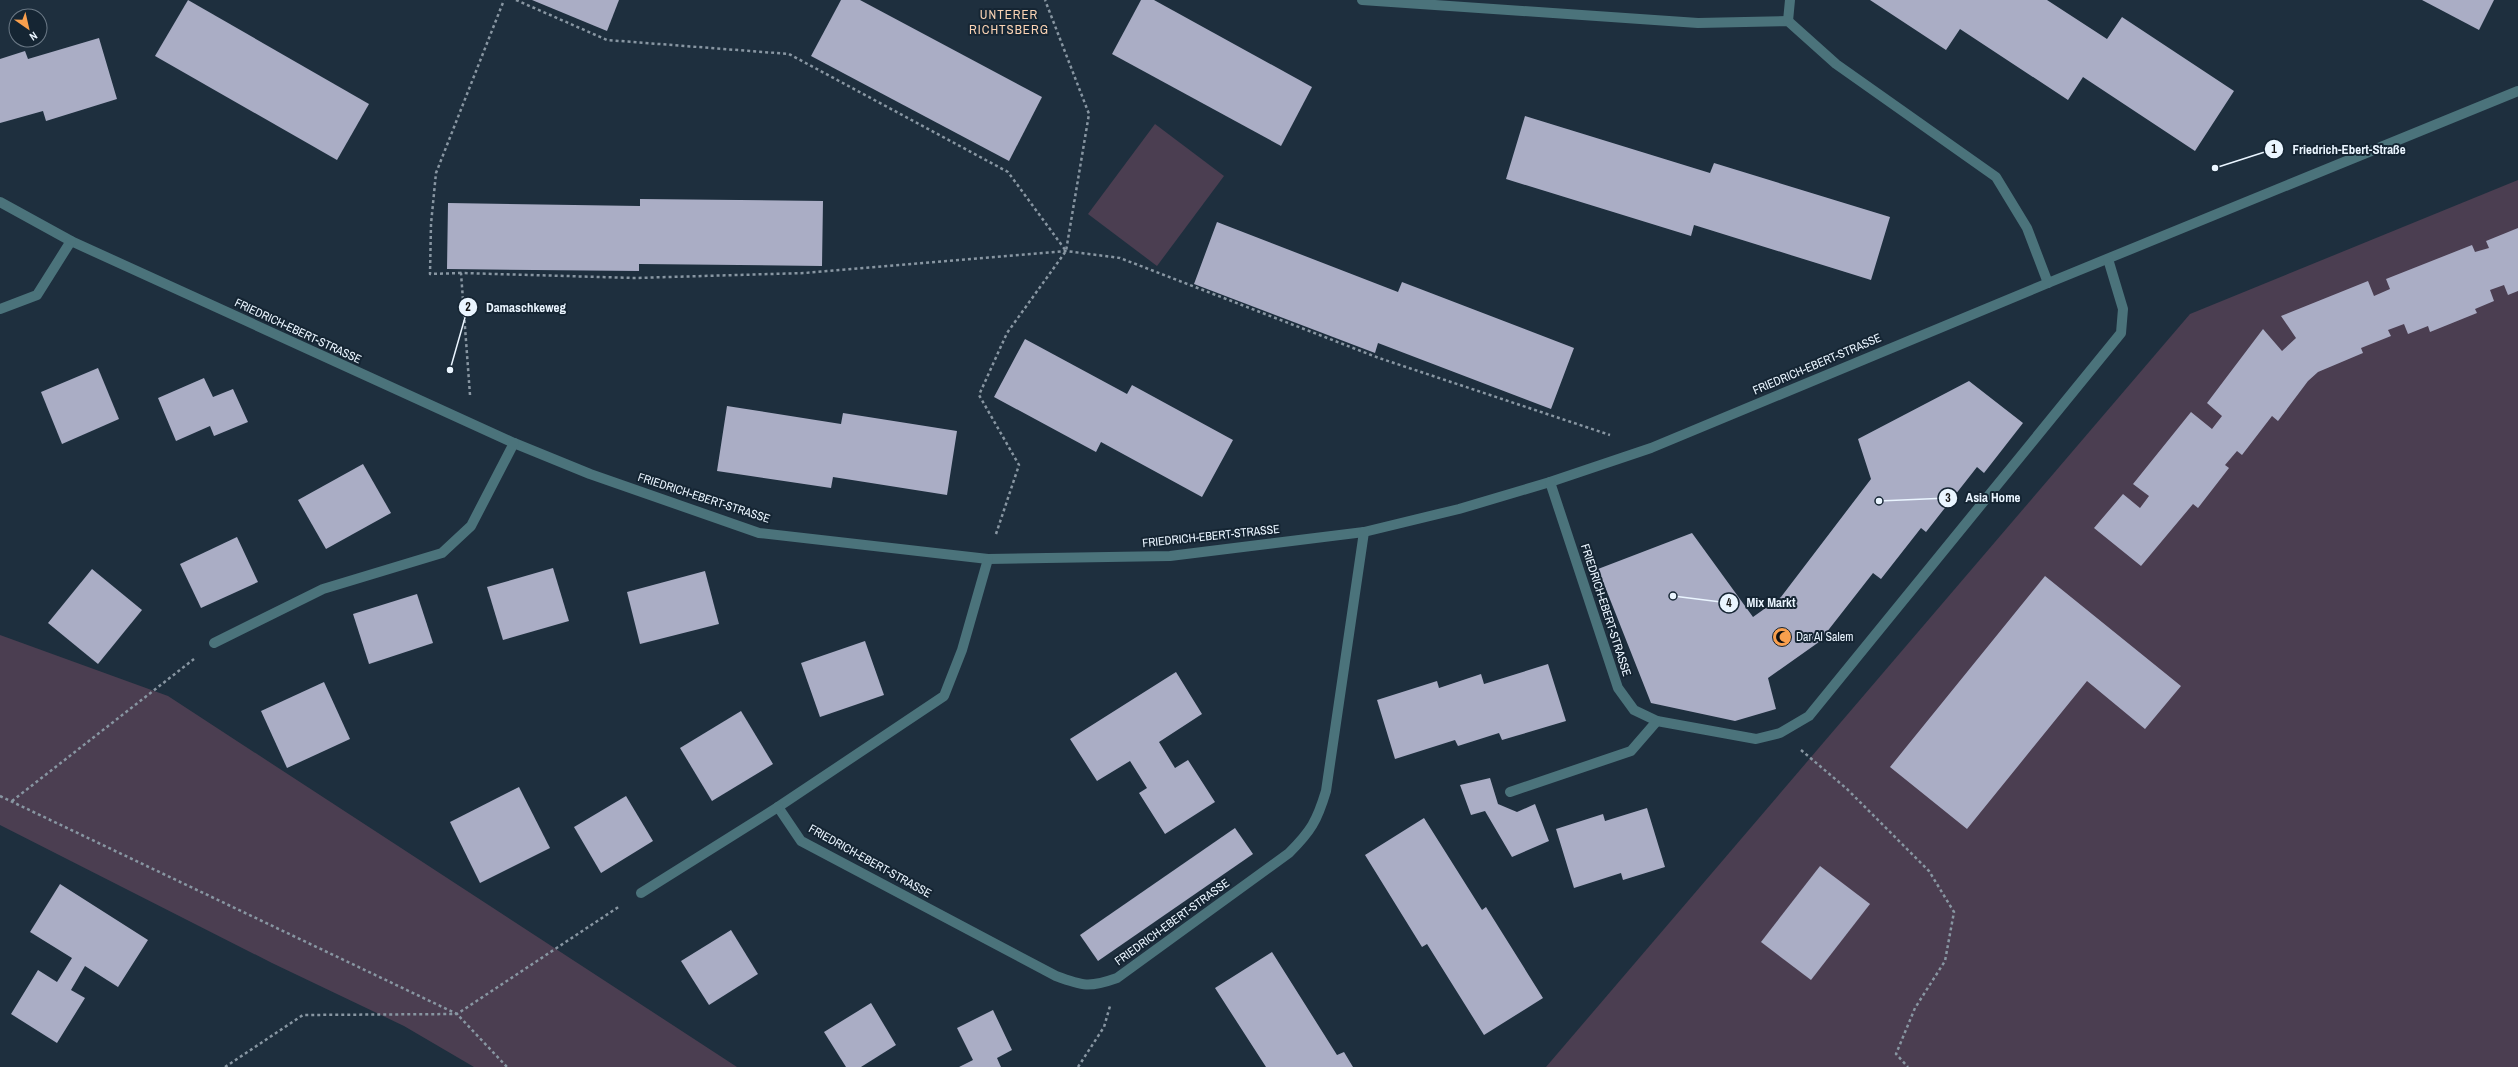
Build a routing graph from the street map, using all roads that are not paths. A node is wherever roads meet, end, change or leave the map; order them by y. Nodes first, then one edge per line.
1 (1362, 0) edge
2 (1790, 0) edge
3 (1788, 21) junction
4 (2518, 91) edge
5 (0, 202) edge
6 (71, 240) junction
7 (2108, 260) junction
8 (2048, 283) junction
9 (0, 309) edge
10 (514, 443) junction
11 (1550, 482) junction
12 (1364, 532) junction
13 (988, 559) junction
14 (214, 644) road end
15 (1657, 720) junction
16 (1510, 792) dead end
17 (778, 807) junction
18 (641, 893) road end

1 - 3 street
2 - 3 street
3 - 8 street
4 - 7 street, FRIEDRICH-EBERT-STRASSE
5 - 6 street, FRIEDRICH-EBERT-STRASSE
6 - 9 street
6 - 10 street, FRIEDRICH-EBERT-STRASSE
7 - 8 street, FRIEDRICH-EBERT-STRASSE
7 - 15 street, FRIEDRICH-EBERT-STRASSE
8 - 11 street, FRIEDRICH-EBERT-STRASSE
10 - 13 street, FRIEDRICH-EBERT-STRASSE
10 - 14 street
11 - 12 street, FRIEDRICH-EBERT-STRASSE
11 - 15 street, FRIEDRICH-EBERT-STRASSE
12 - 13 street, FRIEDRICH-EBERT-STRASSE
12 - 17 street, FRIEDRICH-EBERT-STRASSE
13 - 17 street
15 - 16 street
17 - 18 street

